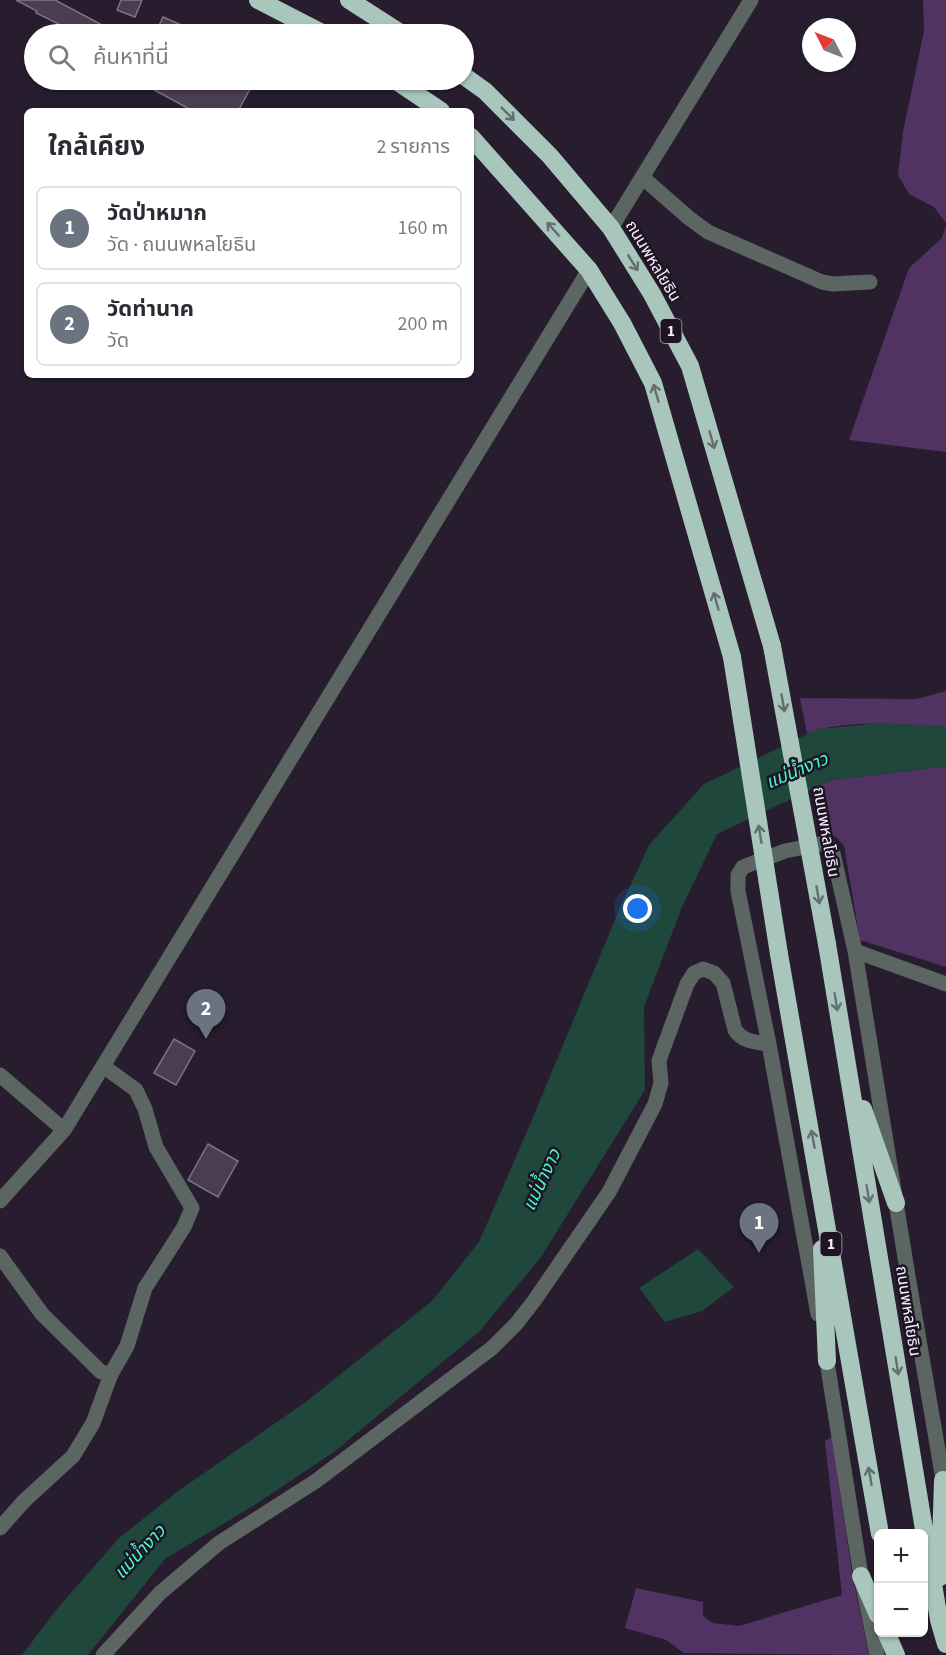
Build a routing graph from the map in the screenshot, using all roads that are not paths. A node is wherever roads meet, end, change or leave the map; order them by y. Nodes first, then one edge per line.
1 (258, 0) edge
2 (349, 0) edge
3 (751, 0) edge
4 (305, 24) edge
5 (386, 24) edge
6 (474, 83) edge
7 (410, 90) edge
8 (437, 108) edge
9 (474, 140) edge
10 (642, 177) junction
11 (611, 228) junction
12 (589, 270) junction
13 (870, 282) dead end
14 (855, 951) junction
15 (946, 984) edge
16 (769, 1044) junction
17 (846, 1062) junction
18 (103, 1066) junction
19 (0, 1075) edge
20 (64, 1130) junction
21 (818, 1166) junction
22 (0, 1201) edge
23 (896, 1203) junction
24 (0, 1256) edge
25 (827, 1361) junction
26 (111, 1374) junction
27 (945, 1487) edge
28 (0, 1528) edge
29 (879, 1529) edge
30 (861, 1576) junction
31 (874, 1604) edge
32 (939, 1620) junction
33 (888, 1637) edge
34 (901, 1637) edge
35 (946, 1644) edge
36 (103, 1655) edge
37 (878, 1655) edge
38 (896, 1655) edge
39 (905, 1655) edge

1 - 4 highway
2 - 5 highway
3 - 10 street
6 -> 11 highway, ถนนพหลโยธิน / 1
7 - 8 highway
12 -> 9 highway, 1
10 - 11 street
10 - 13 street
11 -> 17 highway, ถนนพหลโยธิน / 1, bridge
12 - 18 street
21 -> 12 highway, 1, bridge
14 - 15 street
14 - 16 street
14 - 23 street
16 - 25 street
16 - 36 street
17 - 23 highway
17 -> 32 highway, ถนนพหลโยธิน / 1
18 - 20 street
18 - 26 street
19 - 20 street
20 - 22 street
21 - 25 highway
29 -> 21 highway, 1
23 - 27 street
24 - 26 street
25 - 30 street
26 - 28 street
27 - 32 highway
30 - 31 highway
30 - 37 street
32 - 35 highway, ถนนพหลโยธิน / 1
33 - 38 highway
34 - 39 highway

